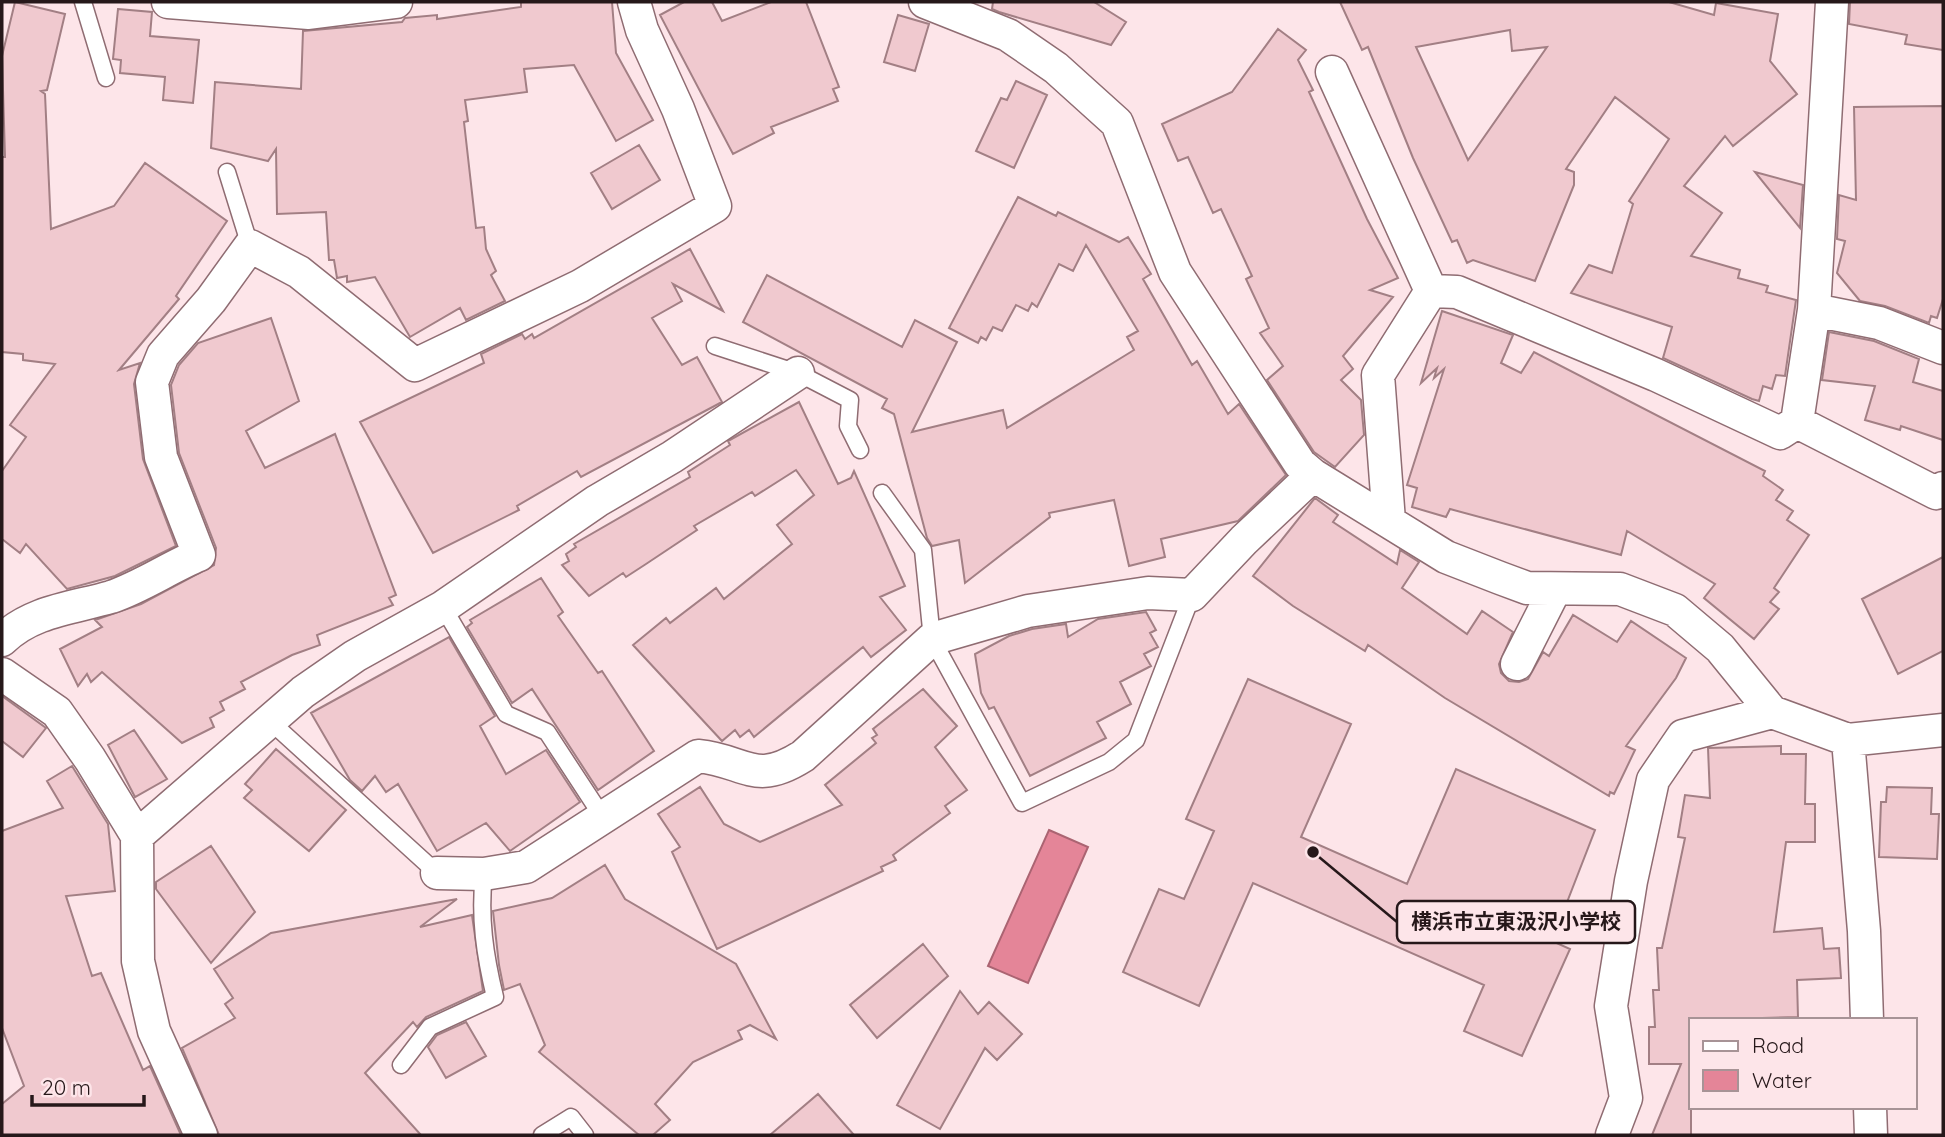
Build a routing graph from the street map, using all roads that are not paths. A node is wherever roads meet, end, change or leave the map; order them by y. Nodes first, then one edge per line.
1 (83, 2) edge
2 (168, 2) edge
3 (396, 2) edge
4 (634, 2) edge
5 (925, 2) edge
6 (1832, 2) edge
7 (1332, 72) dead end
8 (106, 78) dead end
9 (228, 172) dead end
10 (250, 246) junction
11 (1431, 292) junction
12 (1814, 310) junction
13 (715, 346) dead end
14 (1943, 348) edge
15 (798, 373) junction
16 (1797, 422) junction
17 (860, 450) dead end
18 (1313, 475) junction
19 (1943, 488) edge
20 (882, 493) dead end
21 (1389, 521) junction
22 (1555, 589) junction
23 (1192, 595) junction
24 (443, 607) junction
25 (932, 639) junction
26 (2, 640) edge
27 (1517, 664) dead end
28 (2, 674) edge
29 (1772, 712) junction
30 (271, 722) junction
31 (1943, 730) edge
32 (1848, 740) junction
33 (602, 816) junction
34 (137, 836) junction
35 (436, 873) joint
36 (484, 874) junction
37 (1867, 1018) edge
38 (401, 1065) dead end
39 (1870, 1109) edge
40 (201, 1135) edge
41 (542, 1135) edge
42 (585, 1135) edge
43 (1612, 1135) edge
44 (1871, 1135) edge

1 - 8 lane
2 - 3 street
4 - 10 street
5 - 18 street
6 - 12 street
7 - 11 street
9 - 10 lane
10 - 26 street
11 - 16 street
11 - 21 street
12 - 14 street
12 - 16 street
13 - 15 lane
15 - 17 lane
15 - 24 street
16 - 19 street
18 - 21 street
18 - 23 street
20 - 25 lane
21 - 22 street
22 - 27 street
22 - 29 street
23 - 25 street
23 - 25 lane
24 - 30 street
24 - 33 lane
25 - 33 street
28 - 34 street
29 - 32 street
29 - 43 street
30 - 34 street
30 - 35 lane
31 - 32 street
32 - 37 street
33 - 36 street
34 - 40 street
35 - 36 street
36 - 38 lane
39 - 44 street
41 - 42 lane

